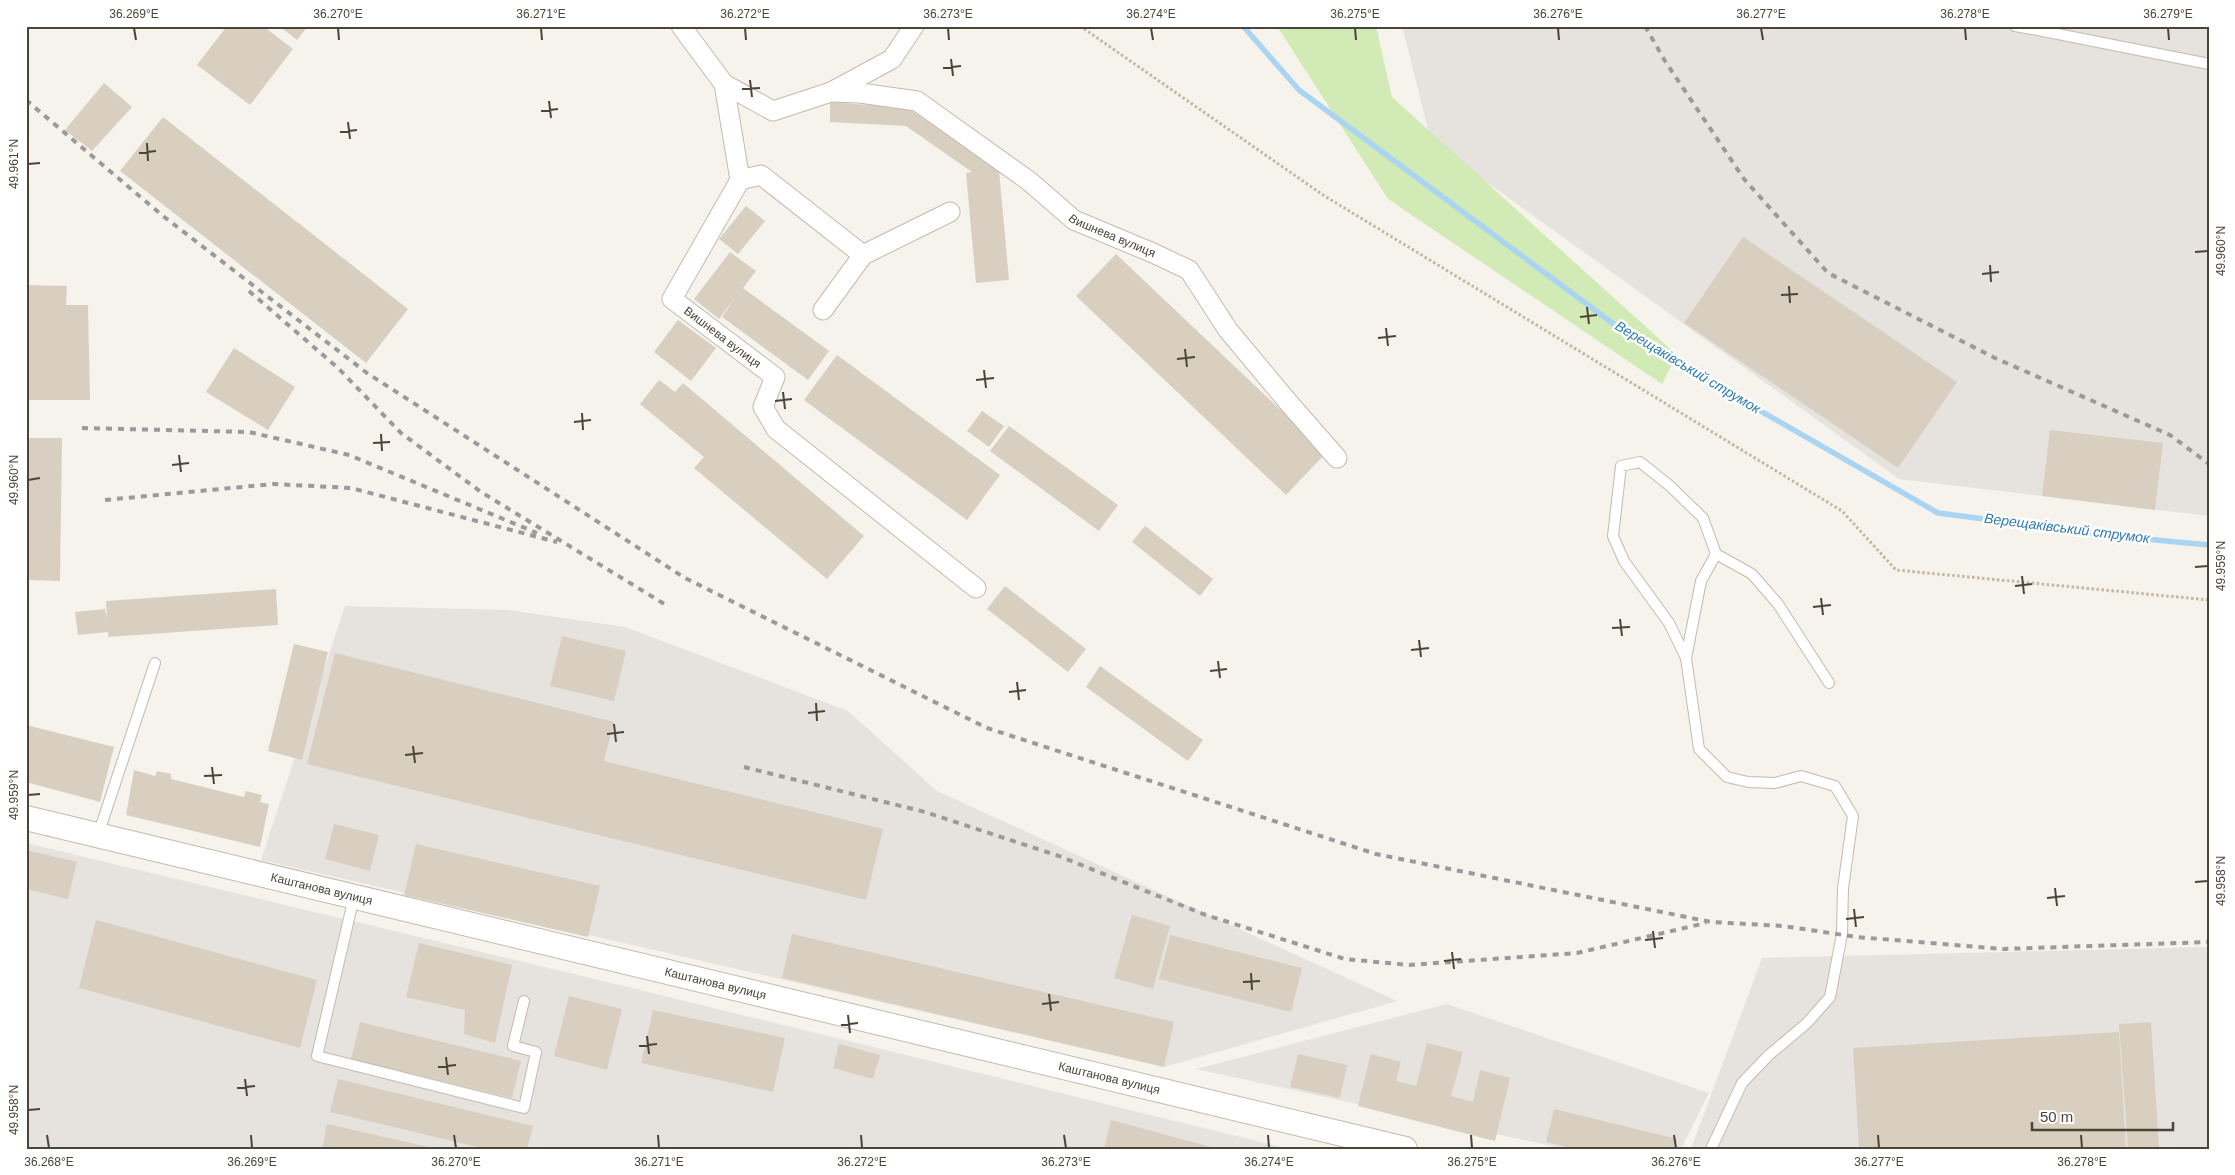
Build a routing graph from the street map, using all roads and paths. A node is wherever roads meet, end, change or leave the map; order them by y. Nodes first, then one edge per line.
1 (681, 26) edge
2 (914, 26) edge
3 (1080, 26) edge
4 (2015, 26) edge
5 (2032, 28) edge
6 (2209, 64) edge
7 (724, 84) junction
8 (831, 92) junction
9 (740, 180) junction
10 (950, 212) dead end
11 (863, 255) junction
12 (824, 310) dead end
13 (1337, 458) dead end
14 (1716, 554) junction
15 (976, 588) dead end
16 (2209, 600) edge
17 (1686, 658) junction
18 (155, 663) dead end
19 (1829, 682) dead end
20 (26, 818) edge
21 (98, 835) junction
22 (354, 897) junction
23 (524, 1001) dead end
24 (1405, 1149) edge
25 (1711, 1149) edge

1 - 7 street, Вишнева вулиця
2 - 8 street, Вишнева вулиця
3 - 16 path
4 - 5 lane
5 - 6 lane
7 - 8 street, Вишнева вулиця
7 - 9 street, Вишнева вулиця
8 - 13 street, Вишнева вулиця
9 - 11 street
9 - 15 street, Вишнева вулиця
10 - 11 street
11 - 12 street
14 - 17 lane
14 - 17 lane
14 - 19 lane
17 - 25 lane
18 - 21 lane
20 - 21 street, Каштанова вулиця
21 - 22 street, Каштанова вулиця
22 - 23 lane
22 - 24 street, Каштанова вулиця

